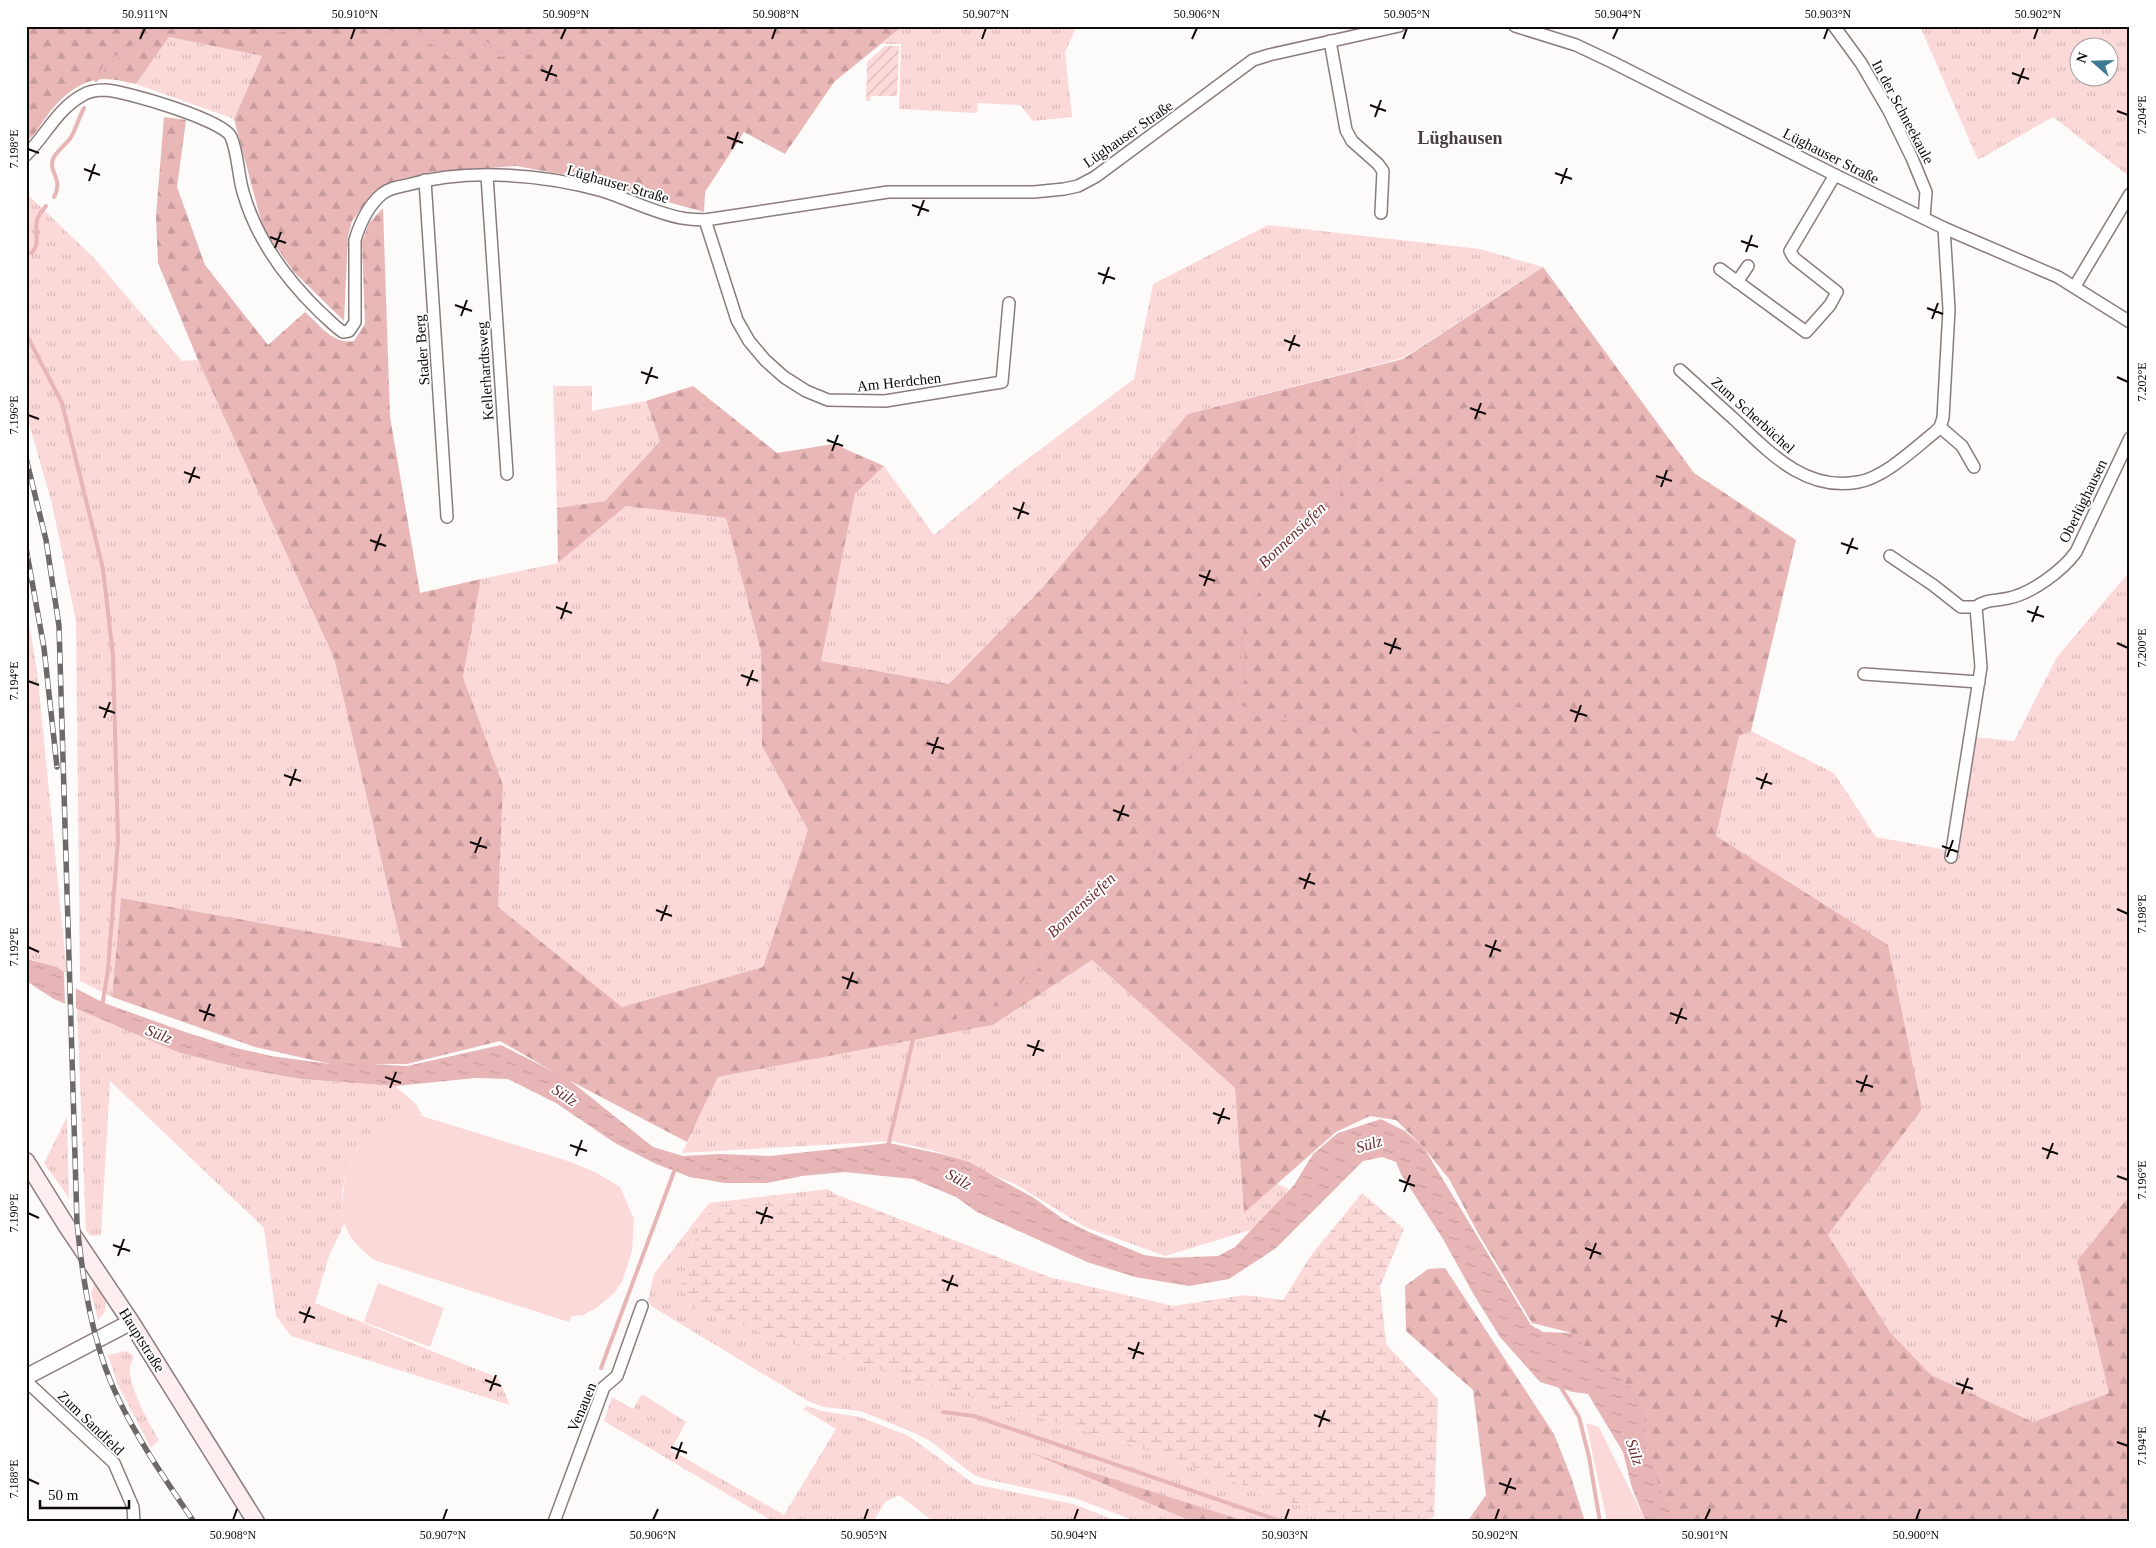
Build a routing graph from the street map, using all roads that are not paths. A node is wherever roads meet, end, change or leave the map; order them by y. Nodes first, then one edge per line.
1 (1399, 26) edge
2 (1515, 26) edge
3 (1834, 26) edge
4 (1330, 41) junction
5 (26, 155) edge
6 (1835, 175) junction
7 (487, 176) junction
8 (425, 180) junction
9 (2130, 194) edge
10 (1382, 213) dead end
11 (1924, 218) junction
12 (705, 220) junction
13 (1944, 228) junction
14 (1748, 266) dead end
15 (1720, 269) dead end
16 (1738, 282) junction
17 (2075, 286) junction
18 (1009, 303) dead end
19 (2130, 322) edge
20 (1680, 370) dead end
21 (1940, 428) junction
22 (2130, 438) edge
23 (1974, 467) dead end
24 (507, 474) dead end
25 (447, 517) dead end
26 (1890, 556) dead end
27 (1976, 607) junction
28 (1864, 674) dead end
29 (1978, 682) junction
30 (1951, 857) dead end
31 (26, 1161) edge
32 (642, 1306) dead end
33 (132, 1322) junction
34 (26, 1377) edge
35 (26, 1381) edge
36 (134, 1522) edge
37 (256, 1522) edge
38 (554, 1522) edge

1 - 4 street, Lüghauser Straße
2 - 6 street, Lüghauser Straße
3 - 11 street, In der Schneekaule
4 - 10 street
4 - 12 street, Lüghauser Straße
5 - 8 street, Lüghauser Straße
6 - 11 street, Lüghauser Straße
6 - 16 street
7 - 8 street, Lüghauser Straße
7 - 12 street, Lüghauser Straße
7 - 24 street, Kellerhardtsweg
8 - 25 street, Stader Berg
9 - 17 street
11 - 13 street, Lüghauser Straße
12 - 18 street, Am Herdchen
13 - 17 street, Lüghauser Straße
13 - 21 street
14 - 16 street
15 - 16 street
17 - 19 street, Lüghauser Straße
20 - 21 street, Zum Scherbüchel
21 - 23 street
22 - 27 street, Oberlüghausen
26 - 27 street
27 - 29 street
28 - 29 street
29 - 30 street
31 - 33 main road, Hauptstraße
32 - 38 street, Venauen
33 - 34 street
33 - 37 main road, Hauptstraße
35 - 36 street, Zum Sandfeld

